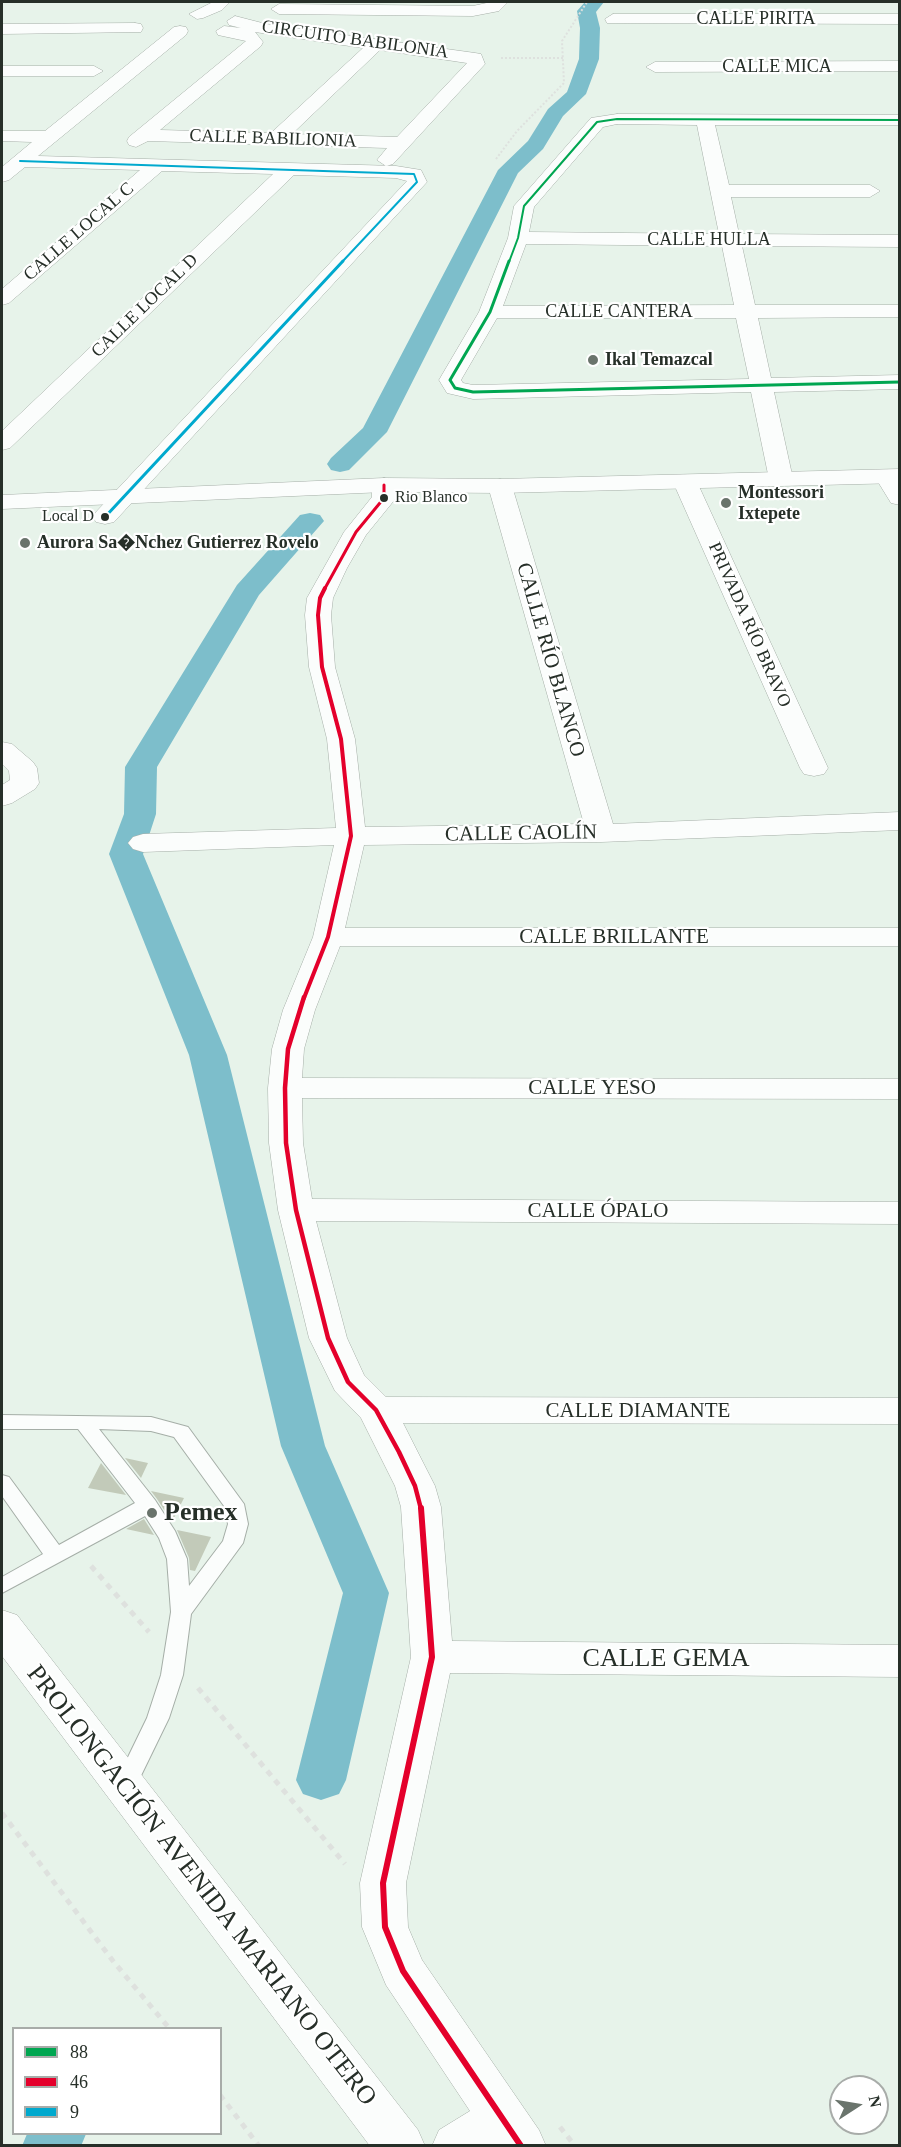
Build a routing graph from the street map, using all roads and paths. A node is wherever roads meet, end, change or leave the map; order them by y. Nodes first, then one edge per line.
1 (500, 2) edge
2 (587, 2) edge
3 (778, 2) edge
4 (279, 9) dead end
5 (613, 19) dead end
6 (784, 19) junction
7 (900, 19) edge
8 (220, 20) edge
9 (135, 28) dead end
10 (2, 29) edge
11 (180, 31) junction
12 (377, 44) junction
13 (475, 58) junction
14 (563, 58) junction
15 (900, 66) edge
16 (655, 67) dead end
17 (792, 67) junction
18 (2, 71) edge
19 (94, 71) dead end
20 (705, 120) junction
21 (900, 120) edge
22 (144, 135) junction
23 (2, 136) edge
24 (50, 137) junction
25 (275, 140) junction
26 (402, 143) junction
27 (128, 148) dead end
28 (496, 159) dead end
29 (386, 160) dead end
30 (20, 161) junction
31 (157, 165) junction
32 (289, 169) junction
33 (2, 176) edge
34 (720, 191) junction
35 (870, 191) dead end
36 (518, 238) junction
37 (731, 240) junction
38 (900, 241) edge
39 (2, 299) edge
40 (897, 311) dead end
41 (490, 312) junction
42 (748, 312) junction
43 (900, 382) edge
44 (762, 385) junction
45 (2, 443) edge
46 (893, 476) edge
47 (781, 479) junction
48 (685, 482) junction
49 (500, 486) junction
50 (384, 492) junction
51 (123, 495) junction
52 (900, 498) edge
53 (2, 502) edge
54 (105, 517) junction
55 (2, 523) edge
56 (2, 750) edge
57 (814, 768) dead end
58 (2, 797) edge
59 (900, 821) edge
60 (600, 833) junction
61 (351, 836) junction
62 (143, 843) dead end
63 (328, 937) junction
64 (900, 937) edge
65 (285, 1088) junction
66 (900, 1089) edge
67 (296, 1210) junction
68 (900, 1213) edge
69 (376, 1410) junction
70 (900, 1411) edge
71 (2, 1422) edge
72 (83, 1422) junction
73 (2, 1482) edge
74 (148, 1505) junction
75 (64, 1550) junction
76 (2, 1586) edge
77 (181, 1612) junction
78 (2, 1626) edge
79 (432, 1657) junction
80 (174, 1661) junction
81 (900, 1661) edge
82 (124, 1787) junction
83 (2, 1813) edge
84 (384, 1912) junction
85 (168, 2027) edge
86 (222, 2098) edge
87 (553, 2119) dead end
88 (511, 2132) edge
89 (260, 2145) edge
90 (400, 2145) edge
91 (457, 2145) edge
92 (575, 2145) edge

1 - 4 street
2 - 14 path
3 - 6 street
5 - 6 street, CALLE PIRITA
6 - 7 street, CALLE PIRITA
6 - 17 street
8 - 11 street
8 - 11 street
8 - 12 street, CIRCUITO BABILONIA
8 - 22 street, CIRCUITO BABILONIA
9 - 10 street
11 - 24 street
12 - 13 street, CIRCUITO BABILONIA
12 - 25 street
13 - 14 path
13 - 26 street
14 - 28 path
15 - 17 street, CALLE MICA
16 - 17 street, CALLE MICA
18 - 19 street
20 - 21 street
20 - 34 street
20 - 36 street
22 - 25 street, CALLE BABILIONIA
22 - 27 street, CIRCUITO BABILONIA
23 - 24 street
24 - 30 street
25 - 26 street, CALLE BABILIONIA
26 - 29 street
30 - 31 street
30 - 33 street
31 - 32 street
31 - 39 street, CALLE LOCAL C
32 - 45 street, CALLE LOCAL D
32 - 51 street
34 - 35 street
34 - 37 street
36 - 37 street, CALLE HULLA
36 - 41 street
37 - 38 street, CALLE HULLA
37 - 42 street
40 - 42 street, CALLE CANTERA
41 - 42 street, CALLE CANTERA
41 - 44 street
42 - 44 street
43 - 44 street
44 - 47 street
46 - 47 street
46 - 52 street
47 - 48 street
48 - 49 street
48 - 57 street, PRIVADA RÍO BRAVO
49 - 50 street
49 - 60 street, CALLE RÍO BLANCO
50 - 51 street
50 - 54 street
50 - 61 street
51 - 53 street
51 - 54 street
54 - 55 street
56 - 58 street
59 - 60 street, CALLE CAOLÍN
60 - 61 street, CALLE CAOLÍN
61 - 62 street, CALLE CAOLÍN
61 - 63 street
63 - 64 street, CALLE BRILLANTE
63 - 65 street
65 - 66 street, CALLE YESO
65 - 67 street
67 - 68 street, CALLE ÓPALO
67 - 69 street
69 - 70 street, CALLE DIAMANTE
69 - 79 street
71 - 72 lane
72 - 74 lane
72 - 77 lane
73 - 75 lane
74 - 75 lane
74 - 77 lane
75 - 76 lane
75 - 80 path
77 - 80 lane
78 - 82 street, PROLONGACIÓN AVENIDA MARIANO OTERO
79 - 81 street, CALLE GEMA
79 - 84 street
80 - 82 lane
80 - 84 path
82 - 90 street, PROLONGACIÓN AVENIDA MARIANO OTERO
83 - 85 path
84 - 88 street
86 - 89 path
87 - 92 path
88 - 91 street

